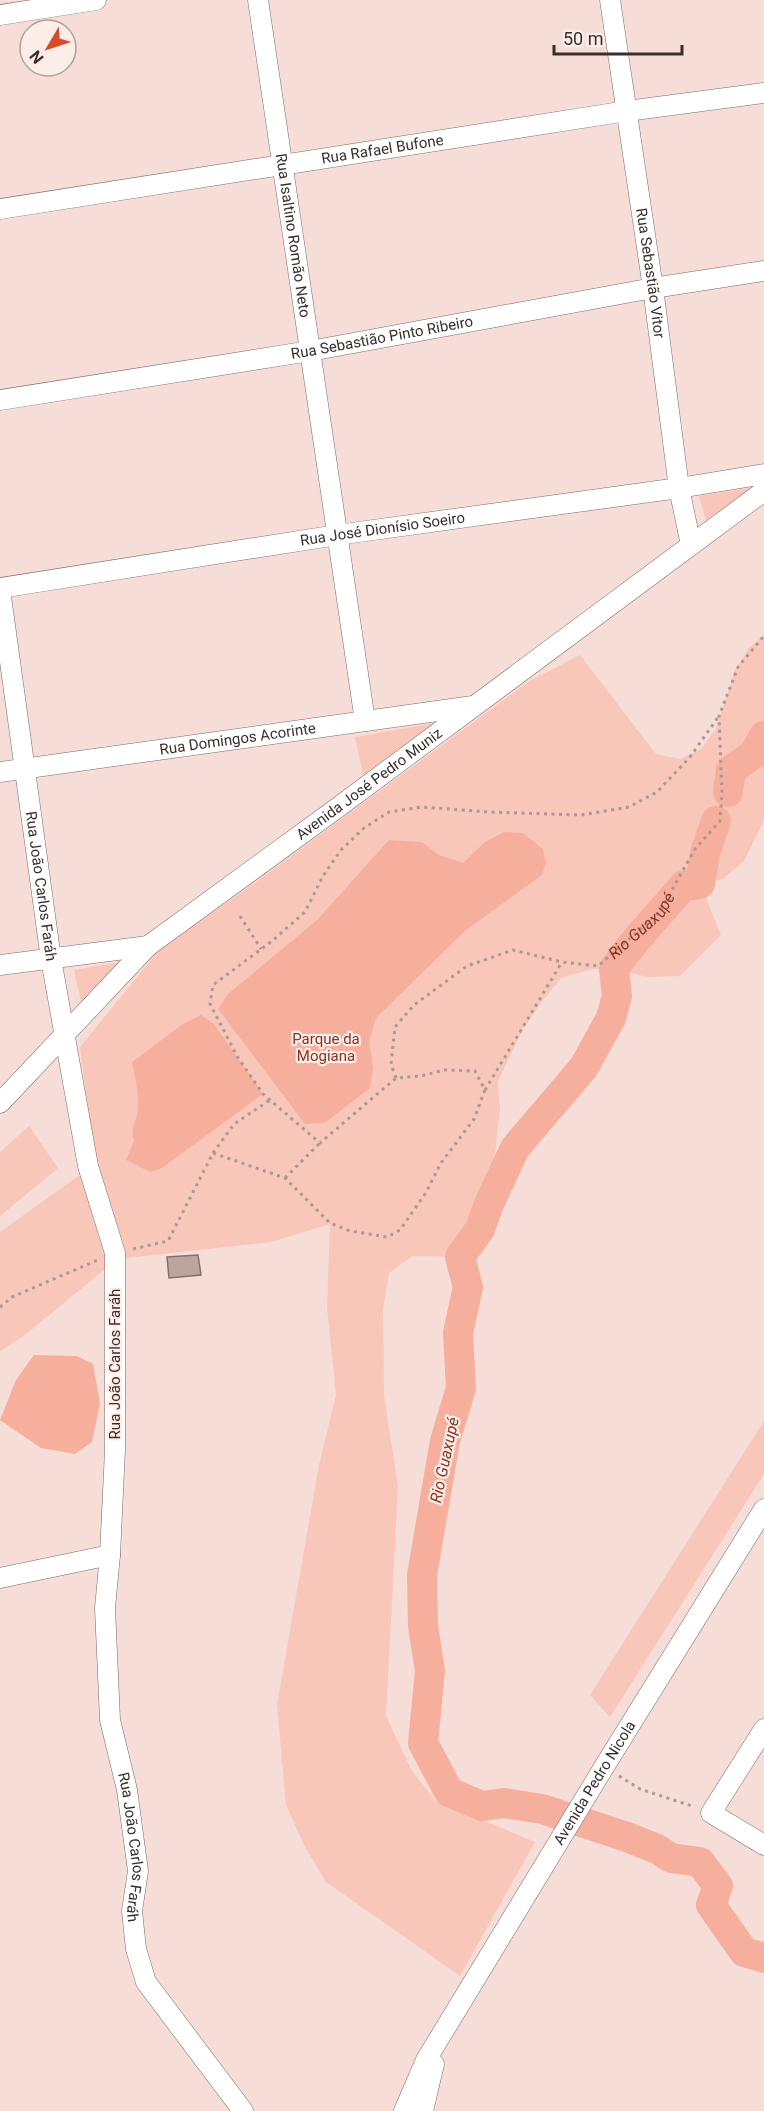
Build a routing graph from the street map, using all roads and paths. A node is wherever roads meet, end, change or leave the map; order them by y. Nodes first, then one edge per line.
1 (96, 0) edge
2 (258, 0) edge
3 (610, 0) edge
4 (0, 15) edge
5 (764, 93) edge
6 (627, 111) junction
7 (282, 166) junction
8 (0, 209) edge
9 (764, 271) edge
10 (653, 288) junction
11 (310, 351) junction
12 (0, 400) edge
13 (764, 474) edge
14 (679, 488) junction
15 (764, 491) edge
16 (337, 535) junction
17 (691, 545) junction
18 (0, 589) edge
19 (764, 636) edge
20 (476, 706) junction
21 (719, 716) junction
22 (365, 721) junction
23 (25, 768) junction
24 (0, 772) edge
25 (240, 916) dead end
26 (148, 946) junction
27 (261, 949) junction
28 (51, 958) junction
29 (562, 962) junction
30 (0, 965) edge
31 (65, 1035) junction
32 (396, 1078) junction
33 (485, 1090) junction
34 (270, 1100) junction
35 (0, 1103) edge
36 (320, 1143) junction
37 (213, 1152) junction
38 (285, 1178) junction
39 (115, 1253) junction
40 (0, 1307) edge
41 (764, 1509) edge
42 (110, 1555) junction
43 (0, 1578) edge
44 (764, 1729) edge
45 (604, 1767) junction
46 (711, 1813) junction
47 (764, 1845) edge
48 (441, 2034) junction
49 (426, 2060) junction
50 (243, 2111) edge
51 (388, 2111) edge
52 (404, 2111) edge
53 (423, 2111) edge

1 - 4 street
2 - 7 street, Rua Isaltino Romão Neto
3 - 6 street, Rua Sebastião Vitor
5 - 6 street, Rua Rafael Bufone
6 - 7 street, Rua Rafael Bufone
6 - 10 street, Rua Sebastião Vitor
7 - 8 street, Rua Rafael Bufone
7 - 11 street, Rua Isaltino Romão Neto
9 - 10 street, Rua Sebastião Pinto Ribeiro
10 - 11 street, Rua Sebastião Pinto Ribeiro
10 - 14 street, Rua Sebastião Vitor
11 - 12 street, Rua Sebastião Pinto Ribeiro
11 - 16 street, Rua Isaltino Romão Neto
13 - 14 street, Rua José Dionísio Soeiro
14 - 16 street, Rua José Dionísio Soeiro
14 - 17 street, Rua Sebastião Vitor
15 - 17 street, Avenida José Pedro Muniz
16 - 18 street, Rua José Dionísio Soeiro
16 - 22 street, Rua Isaltino Romão Neto
17 - 20 street, Avenida José Pedro Muniz
18 - 23 street, Rua João Carlos Faráh
19 - 21 path
20 - 22 street, Rua Domingos Acorinte
20 - 26 street, Avenida José Pedro Muniz
21 - 27 path
21 - 29 path
22 - 23 street, Rua Domingos Acorinte
23 - 24 street, Rua Domingos Acorinte
23 - 28 street, Rua João Carlos Faráh
25 - 27 path
26 - 28 street
26 - 31 street, Avenida José Pedro Muniz
27 - 34 path
28 - 30 street
28 - 31 street, Rua João Carlos Faráh
29 - 32 path
29 - 33 path
31 - 35 street, Avenida José Pedro Muniz
31 - 39 street, Rua João Carlos Faráh
32 - 33 path
32 - 36 path
33 - 38 path
34 - 36 path
34 - 37 path
36 - 38 path
37 - 38 path
37 - 39 path
39 - 40 path
39 - 42 street, Rua João Carlos Faráh
41 - 45 street, Avenida Pedro Nicola
42 - 43 street
42 - 50 street, Rua João Carlos Faráh
44 - 46 street
45 - 46 path
45 - 48 street, Avenida Pedro Nicola
46 - 47 street
48 - 49 street, Avenida Pedro Nicola
48 - 53 street
49 - 51 street, Avenida Pedro Nicola
49 - 52 street, Avenida Pedro Nicola

